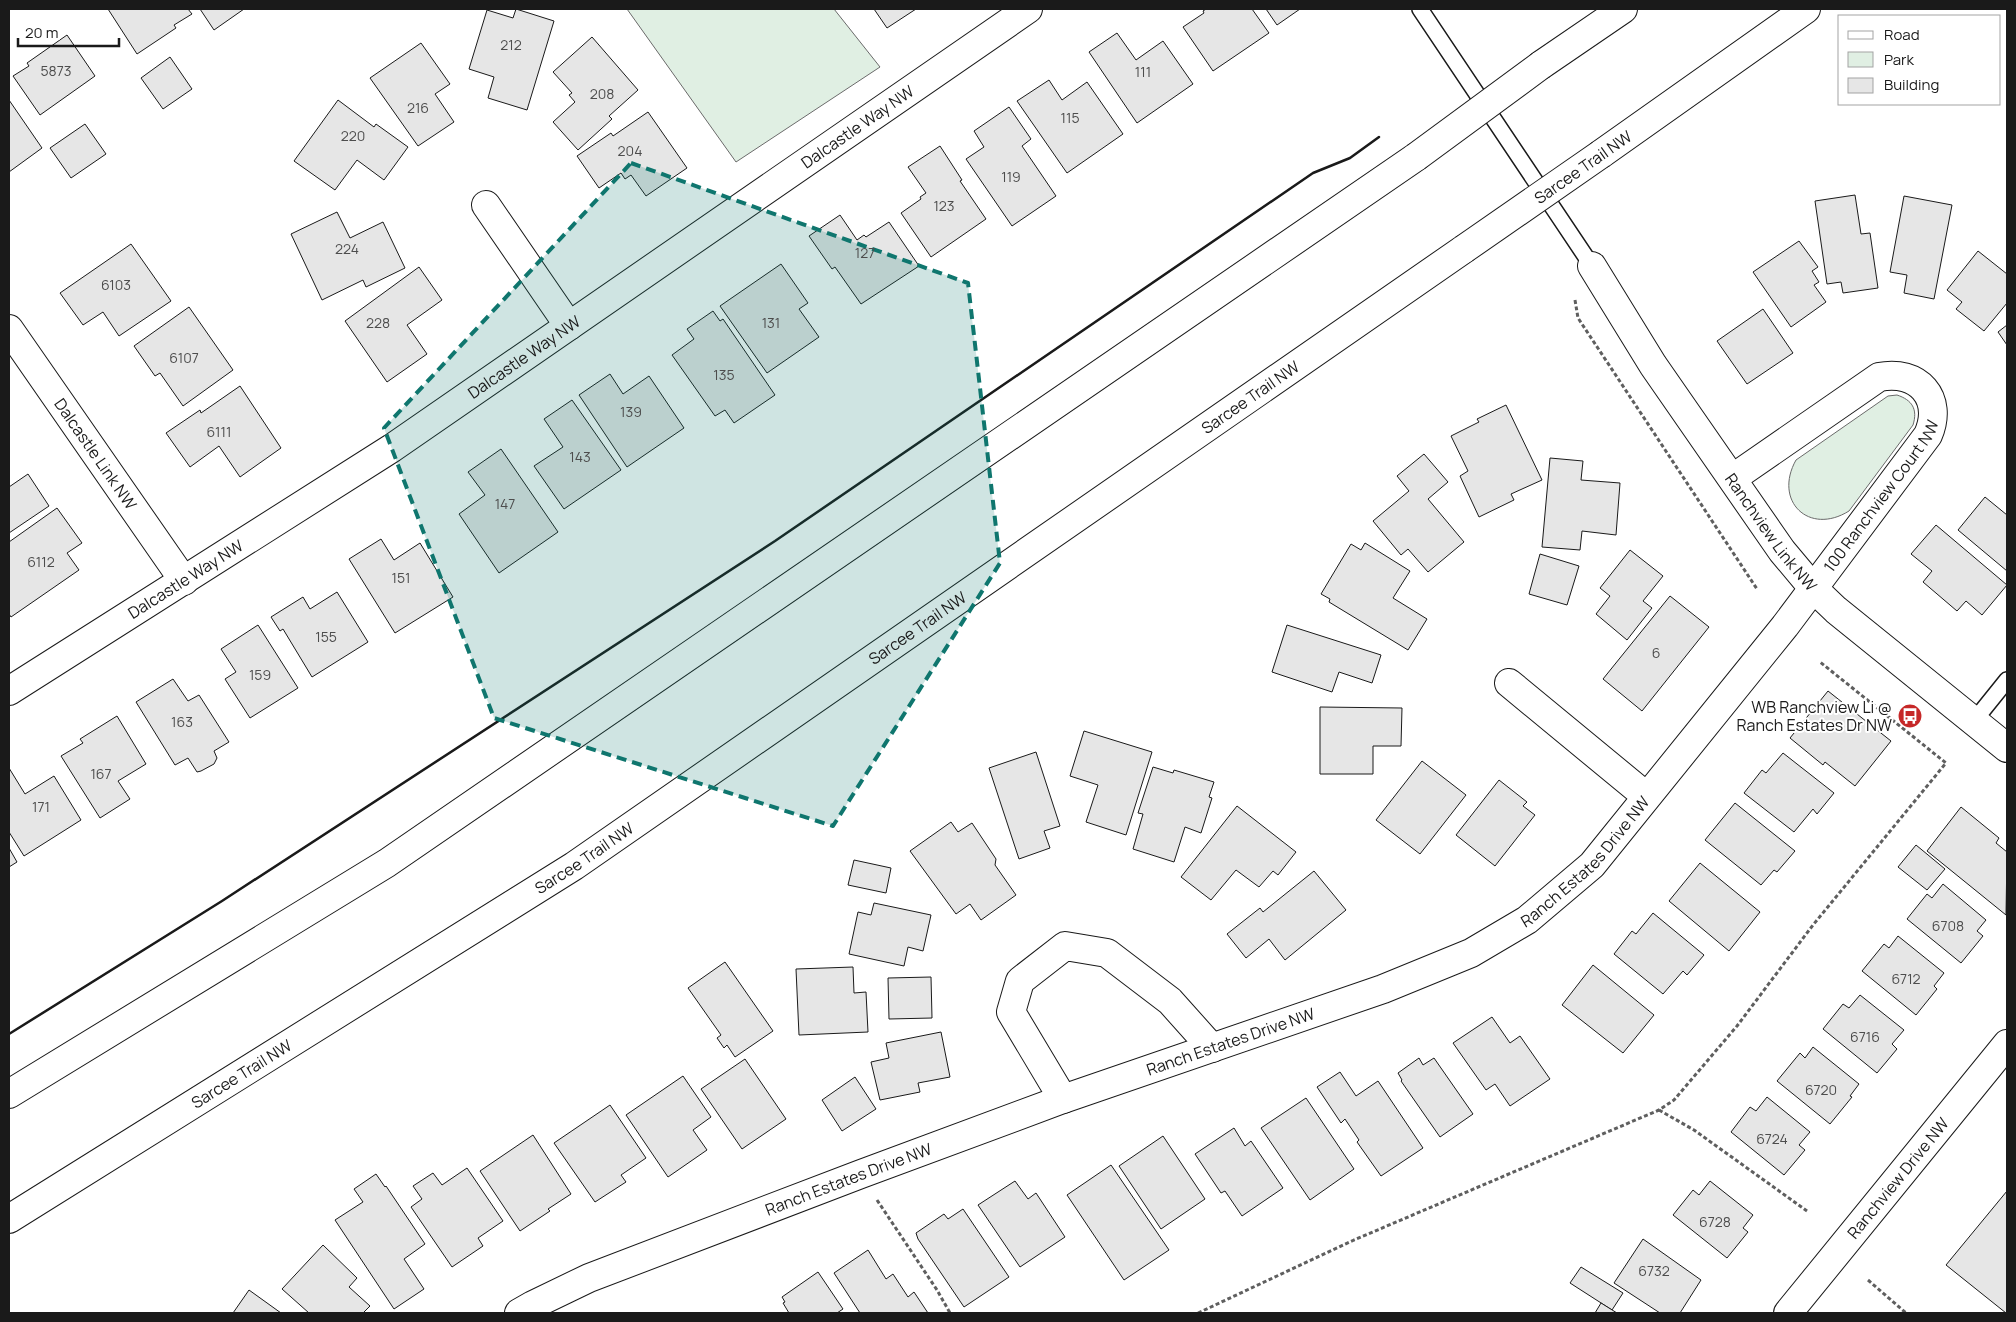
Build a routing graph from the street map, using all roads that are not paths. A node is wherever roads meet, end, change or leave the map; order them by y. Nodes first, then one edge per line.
1 (1028, 9) edge
2 (1420, 9) edge
3 (1623, 9) edge
4 (1806, 9) edge
5 (486, 205) dead end
6 (1592, 266) joint
7 (570, 326) junction
8 (9, 329) edge
9 (1733, 478) junction
10 (184, 581) junction
11 (1813, 588) junction
12 (2007, 680) edge
13 (1509, 683) dead end
14 (9, 691) edge
15 (1974, 721) junction
16 (2007, 748) edge
17 (1646, 796) junction
18 (2007, 1044) edge
19 (1212, 1048) junction
20 (9, 1094) edge
21 (1063, 1099) junction
22 (9, 1219) edge
23 (520, 1313) edge
24 (1788, 1313) edge

1 - 7 street, Dalcastle Way NW
2 - 6 lane
3 - 20 street, bridge
4 - 22 street, Sarcee Trail NW, bridge
5 - 7 street
6 - 9 street, Ranchview Link NW
7 - 10 street, Dalcastle Way NW
8 - 10 street, Dalcastle Link NW
9 - 11 street, Ranchview Link NW
9 - 11 street, 100 Ranchview Court NW
10 - 14 street, Dalcastle Way NW
11 - 15 street, Ranchview Link NW
11 - 17 street, Ranch Estates Drive NW
12 - 15 lane
13 - 17 street
15 - 16 street, Ranchview Link NW
17 - 19 street, Ranch Estates Drive NW
18 - 24 street, Ranchview Drive NW
19 - 21 street, Ranch Estates Drive NW
19 - 21 street
21 - 23 street, Ranch Estates Drive NW

